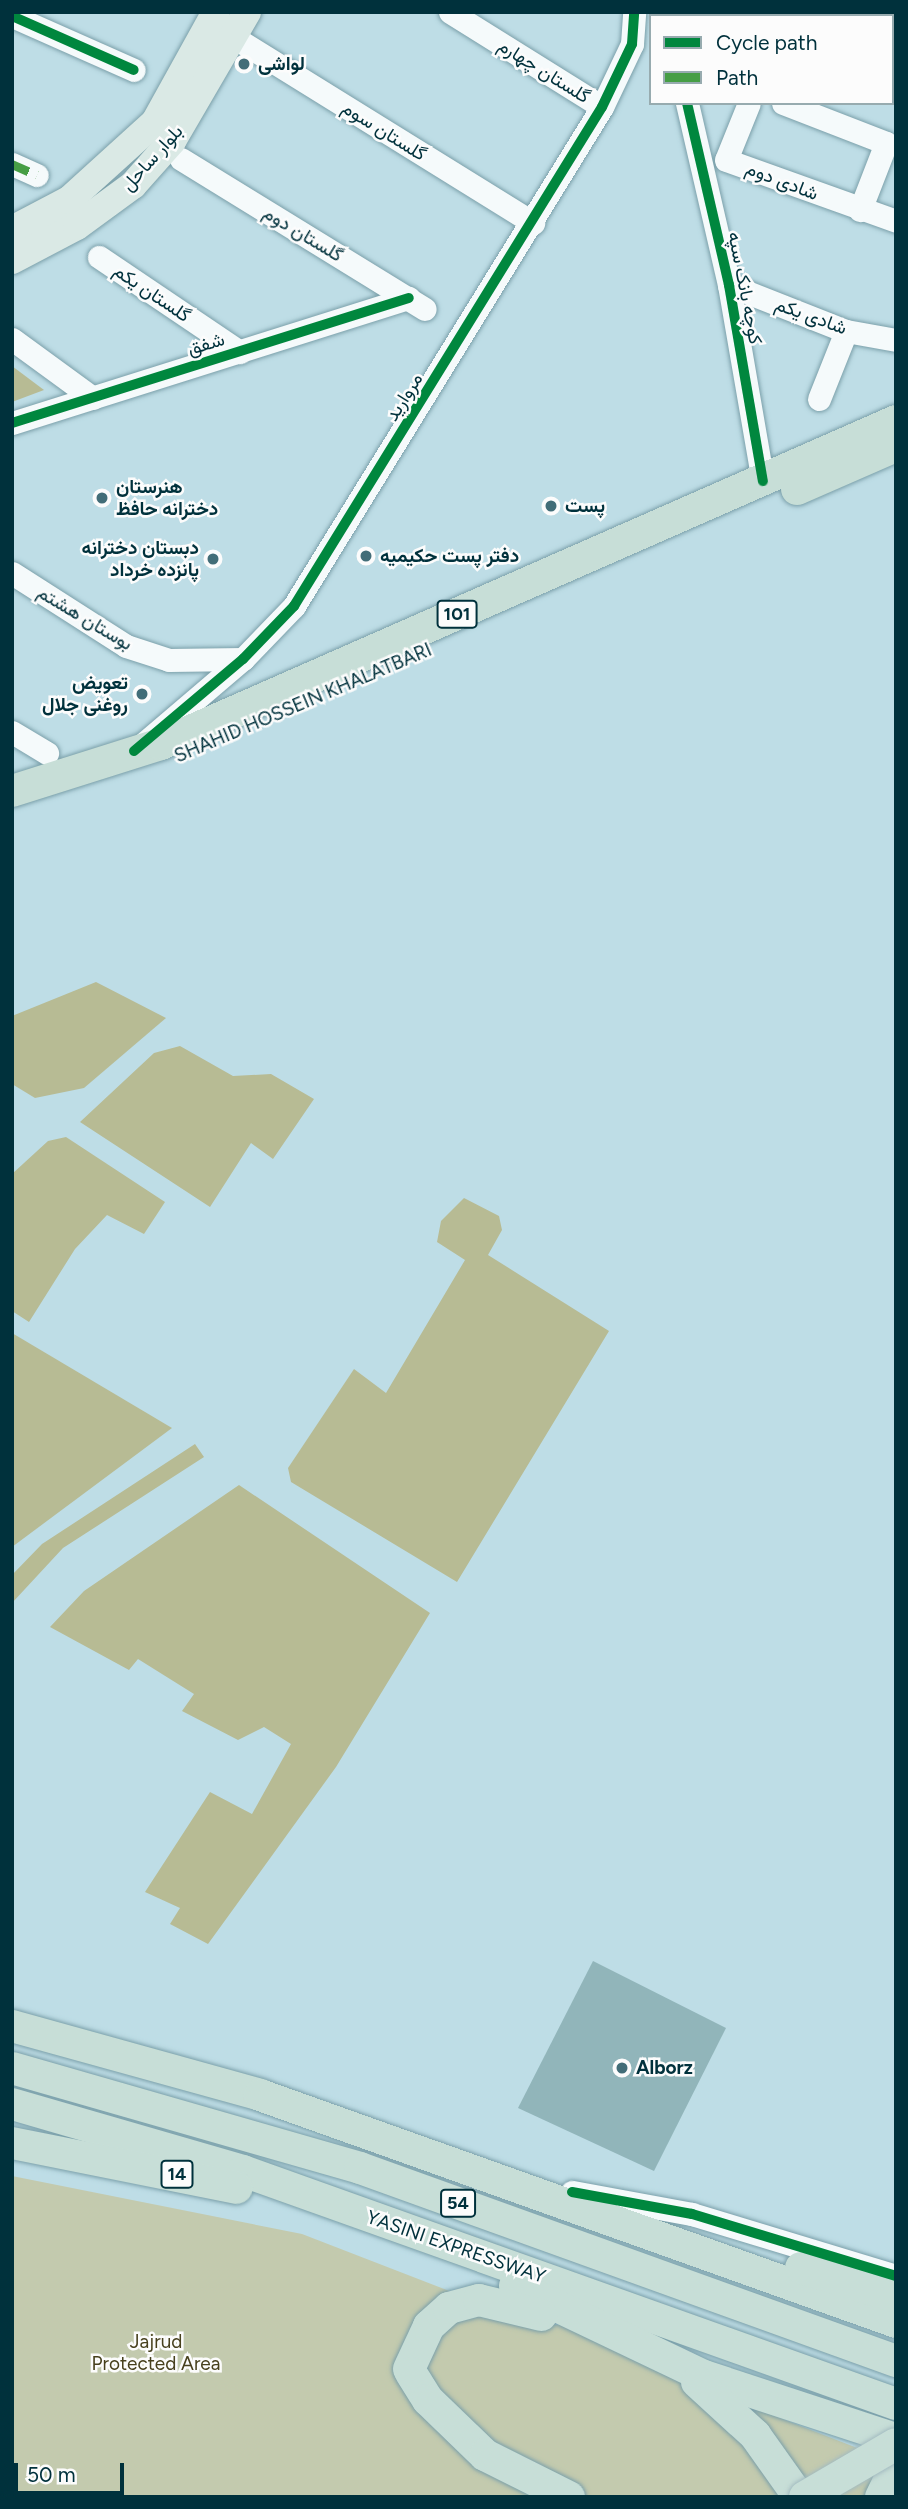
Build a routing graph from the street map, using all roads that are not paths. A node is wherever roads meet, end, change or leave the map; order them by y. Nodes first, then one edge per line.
1 (216, 12) edge
2 (247, 12) edge
3 (450, 12) edge
4 (634, 12) edge
5 (12, 16) edge
6 (235, 38) junction
7 (641, 48) edge
8 (134, 70) dead end
9 (687, 105) edge
10 (748, 105) edge
11 (788, 105) edge
12 (602, 107) junction
13 (181, 159) dead end
14 (12, 164) edge
15 (37, 175) dead end
16 (860, 211) junction
17 (896, 221) edge
18 (533, 223) junction
19 (12, 230) edge
20 (99, 257) dead end
21 (12, 260) edge
22 (729, 285) junction
23 (417, 303) joint
24 (846, 331) junction
25 (12, 339) edge
26 (896, 340) edge
27 (240, 352) junction
28 (93, 398) junction
29 (819, 398) dead end
30 (896, 421) edge
31 (12, 423) edge
32 (896, 446) edge
33 (763, 481) junction
34 (12, 573) edge
35 (243, 659) junction
36 (12, 732) edge
37 (134, 751) junction
38 (47, 753) dead end
39 (12, 791) edge
40 (12, 809) edge
41 (12, 2026) edge
42 (12, 2068) edge
43 (12, 2104) edge
44 (12, 2134) edge
45 (12, 2143) edge
46 (422, 2151) junction
47 (95, 2156) junction
48 (572, 2192) junction
49 (342, 2207) junction
50 (372, 2217) junction
51 (896, 2276) edge
52 (896, 2297) edge
53 (896, 2322) edge
54 (616, 2335) junction
55 (667, 2360) junction
56 (896, 2361) edge
57 (719, 2382) junction
58 (896, 2404) edge
59 (896, 2442) edge
60 (896, 2455) edge
61 (896, 2466) edge
62 (569, 2497) edge
63 (799, 2497) edge
64 (805, 2497) edge
65 (881, 2497) edge

1 - 19 main road, بلوار ساحل
2 - 6 main road, بلوار ساحل
3 - 12 street, گلستان چهارم
4 - 7 street, مروارید
5 - 8 street
6 - 18 street, گلستان سوم
6 - 21 main road, بلوار ساحل
7 - 12 street, مروارید
9 - 22 street, کوچه بانک سپه
10 - 16 street, شادی دوم
11 - 16 street
12 - 18 street, مروارید
13 - 23 street, گلستان دوم
14 - 15 street
16 - 17 street, شادی دوم
18 - 35 street, مروارید
20 - 27 street, گلستان یکم
22 - 24 street, شادی یکم
22 - 33 street, کوچه بانک سپه
23 - 27 street, شفق
24 - 26 street, شادی یکم
24 - 29 street
25 - 28 street
27 - 28 street, شفق
28 - 31 street, شفق
30 - 33 highway, SHAHID HOSSEIN KHALATBARI / 101
32 - 40 highway, SHAHID HOSSEIN KHALATBARI / 101
33 - 37 highway, SHAHID HOSSEIN KHALATBARI / 101
34 - 35 street, بوستان هشتم
35 - 37 street, مروارید
36 - 38 street
37 - 39 highway, SHAHID HOSSEIN KHALATBARI / 101
41 - 46 highway
42 - 56 highway, 54
43 - 49 highway, YASINI EXPRESSWAY / 54
44 - 47 highway
45 - 47 highway, 14
46 - 48 highway
46 - 53 highway
47 - 49 highway, 14
48 - 51 street
48 - 52 highway
49 - 50 highway, YASINI EXPRESSWAY / 54
50 - 54 highway
50 - 58 highway, YASINI EXPRESSWAY / 54
54 - 55 highway
54 - 62 highway
55 - 57 highway
55 - 63 highway
57 - 59 highway
57 - 60 highway
59 - 64 highway, bridge
61 - 65 highway

